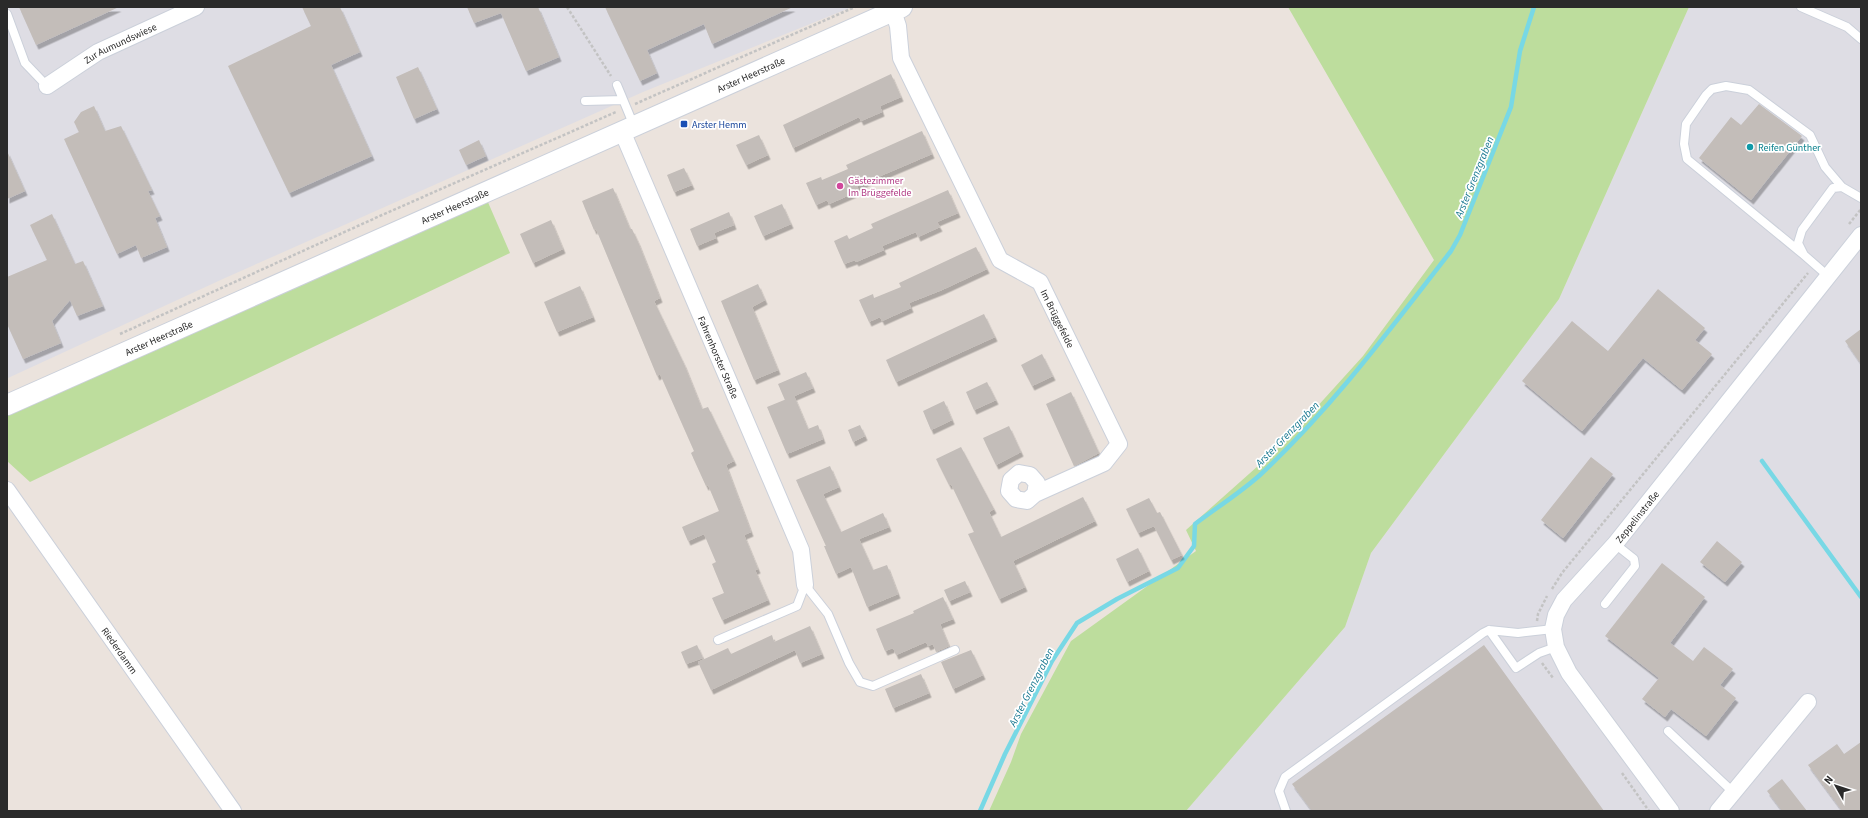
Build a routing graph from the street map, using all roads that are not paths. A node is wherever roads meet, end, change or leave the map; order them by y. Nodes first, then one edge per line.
1 (196, 7) edge
2 (1801, 7) edge
3 (897, 9) edge
4 (7, 14) edge
5 (1861, 39) edge
6 (617, 85) road end
7 (47, 86) joint
8 (623, 100) junction
9 (585, 101) dead end
10 (628, 129) junction
11 (1842, 187) junction
12 (1861, 198) edge
13 (1861, 235) edge
14 (1804, 255) junction
15 (1828, 276) junction
16 (7, 405) edge
17 (7, 490) edge
18 (1035, 494) dead end
19 (1615, 544) junction
20 (805, 585) junction
21 (1605, 604) dead end
22 (1553, 629) junction
23 (1489, 630) junction
24 (718, 640) dead end
25 (1556, 647) junction
26 (955, 650) dead end
27 (1808, 702) dead end
28 (1668, 731) dead end
29 (1733, 792) junction
30 (233, 811) edge
31 (1286, 811) edge
32 (1671, 811) edge
33 (1718, 811) edge

1 - 7 street, Zur Aumundswiese
2 - 5 lane
3 - 10 street, Arster Heerstraße
3 - 18 street, Im Brüggefelde
4 - 7 lane
6 - 8 lane
8 - 9 lane
8 - 10 lane
10 - 16 street, Arster Heerstraße
10 - 20 street, Fahrenhorster Straße
11 - 12 lane
11 - 14 lane
11 - 14 lane
13 - 15 street, Zeppelinstraße
14 - 15 lane
15 - 19 street, Zeppelinstraße
17 - 30 street, Riederdamm
19 - 21 lane
19 - 22 street, Zeppelinstraße
20 - 24 lane
20 - 26 lane
22 - 23 lane
22 - 25 street, Zeppelinstraße
23 - 25 lane
23 - 31 lane
25 - 32 street, Zeppelinstraße
27 - 29 street
28 - 29 lane
29 - 33 street

